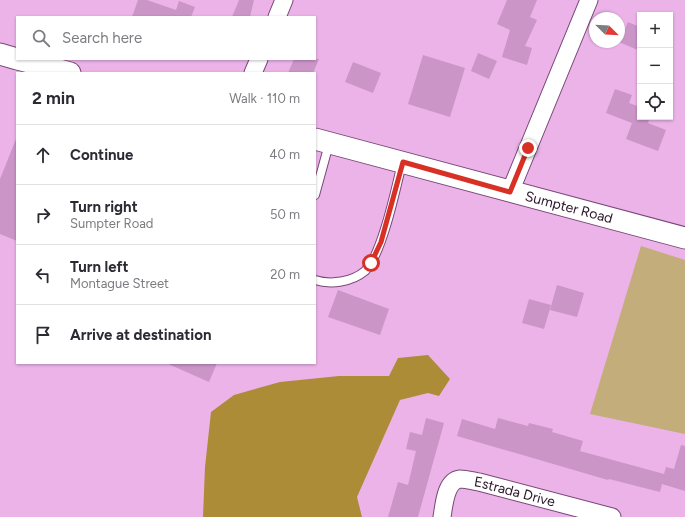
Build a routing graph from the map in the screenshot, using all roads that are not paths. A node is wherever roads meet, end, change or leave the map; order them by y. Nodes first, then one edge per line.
1 (284, 0) edge
2 (589, 0) edge
3 (277, 16) edge
4 (0, 54) edge
5 (16, 59) edge
6 (21, 60) edge
7 (259, 60) edge
8 (66, 72) edge
9 (253, 72) edge
10 (322, 140) edge
11 (403, 162) junction
12 (316, 187) edge
13 (510, 192) junction
14 (685, 238) edge
15 (316, 280) edge
16 (442, 517) edge
17 (612, 517) edge

1 - 3 street
2 - 13 street
4 - 5 street
6 - 8 street
7 - 9 street
10 - 11 street, Sumpter Road
10 - 12 lane
11 - 13 street, Sumpter Road
11 - 15 lane
13 - 14 street, Sumpter Road
16 - 17 street, Estrada Drive

